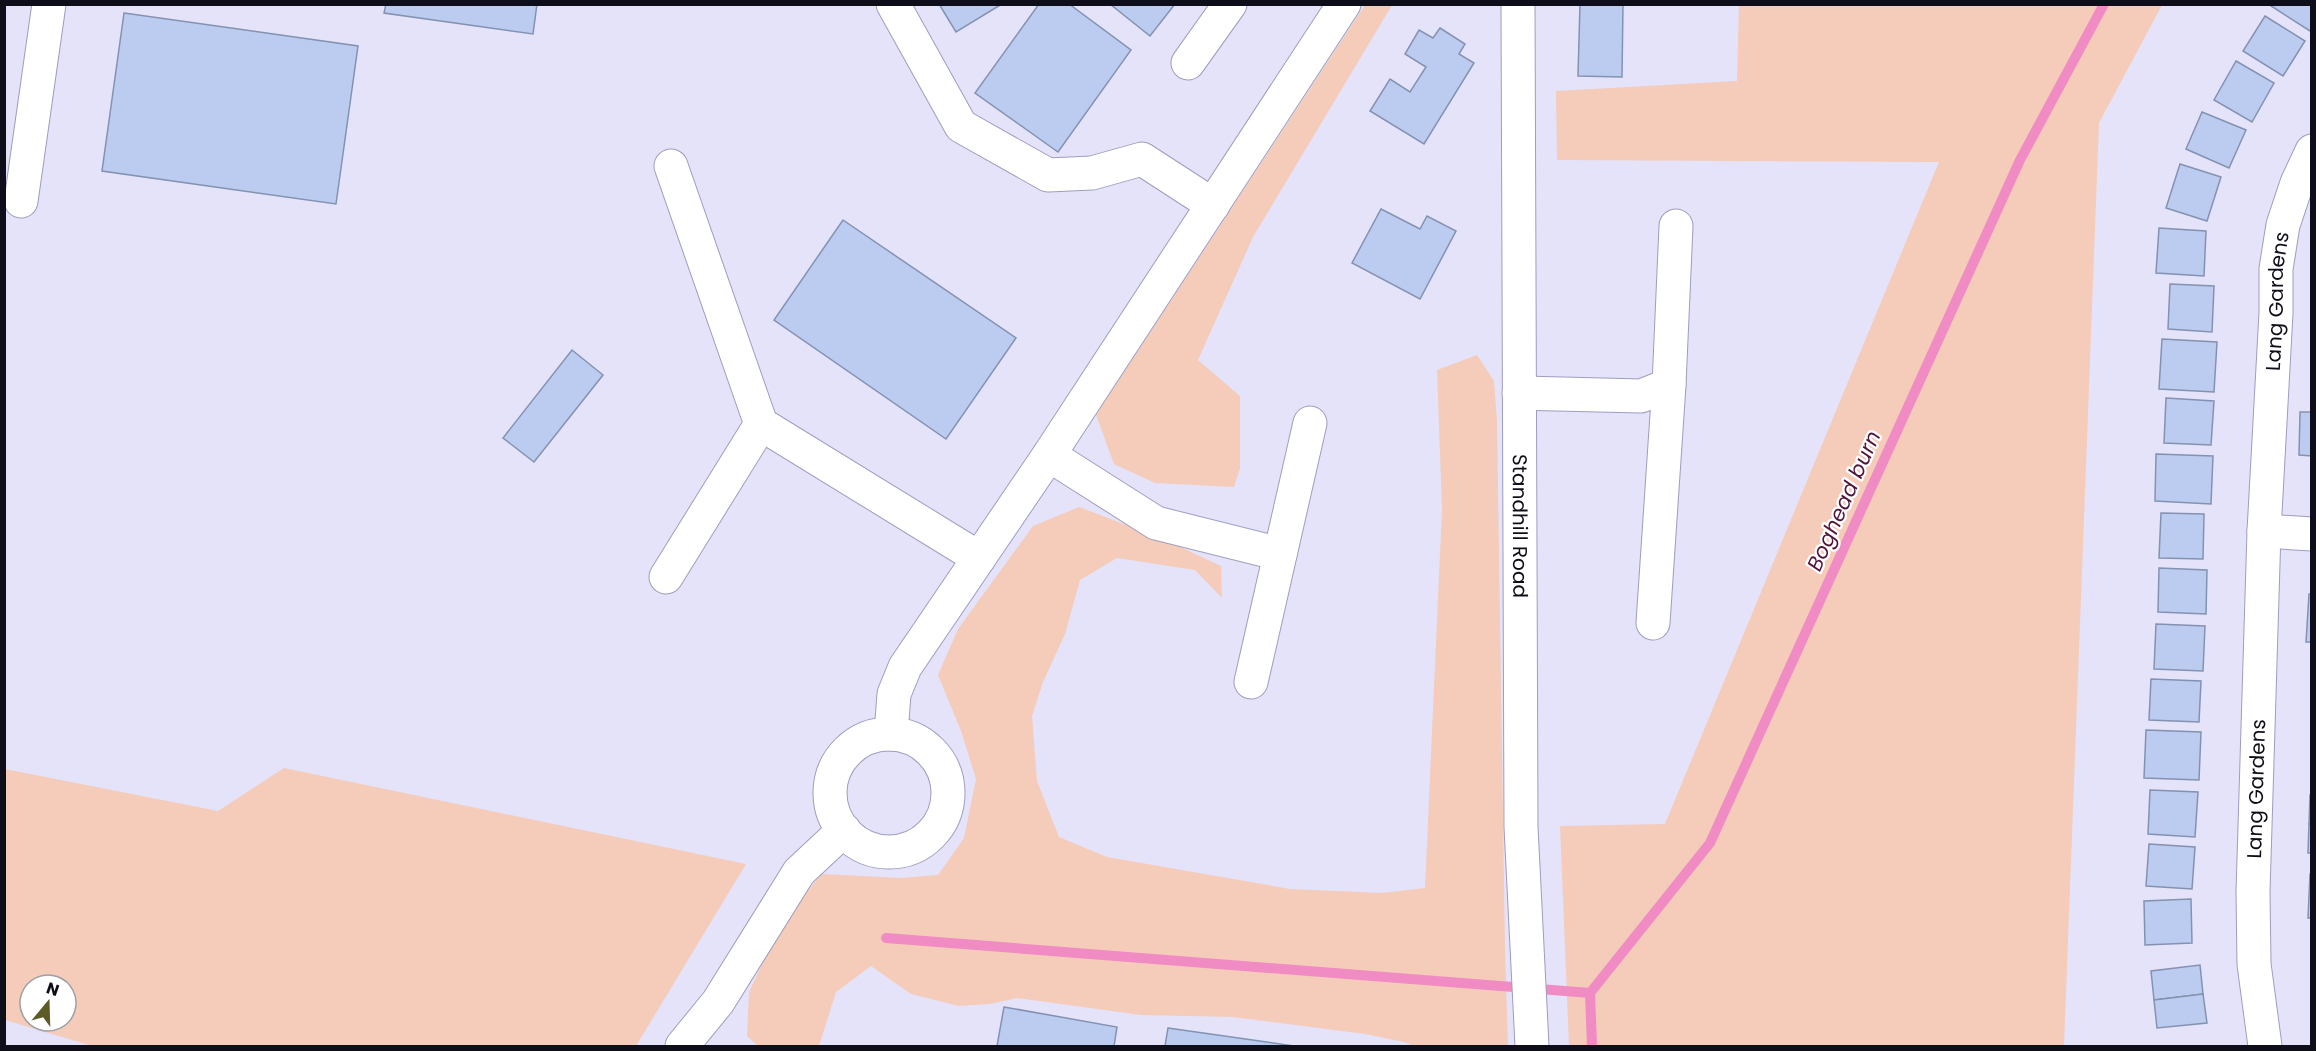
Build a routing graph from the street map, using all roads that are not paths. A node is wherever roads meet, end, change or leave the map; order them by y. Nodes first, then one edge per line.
1 (49, 4) edge
2 (893, 4) edge
3 (1230, 4) edge
4 (1344, 4) edge
5 (1518, 4) edge
6 (1188, 63) dead end
7 (2312, 151) edge
8 (671, 166) dead end
9 (21, 201) dead end
10 (1213, 205) junction
11 (1676, 226) dead end
12 (1669, 385) junction
13 (1519, 393) junction
14 (1310, 423) dead end
15 (761, 424) junction
16 (1049, 455) junction
17 (2264, 531) junction
18 (2312, 534) edge
19 (1280, 554) junction
20 (979, 558) junction
21 (666, 577) dead end
22 (1653, 623) dead end
23 (1251, 682) dead end
24 (891, 734) junction
25 (844, 830) junction
26 (696, 1040) edge
27 (1532, 1047) edge
28 (2265, 1047) edge

1 - 9 street
2 - 10 street
3 - 6 street
4 - 10 street
5 - 13 street, Standhill Road
7 - 17 street, Lang Gardens
8 - 15 street
10 - 16 street
11 - 12 street
12 - 13 street
12 - 22 street
13 - 27 street, Standhill Road
14 - 19 street
15 - 20 street
15 - 21 street
16 - 19 street
16 - 20 street
17 - 18 street
17 - 28 street, Lang Gardens
19 - 23 street
20 - 24 street
24 - 25 street
24 - 25 street
25 - 26 street

